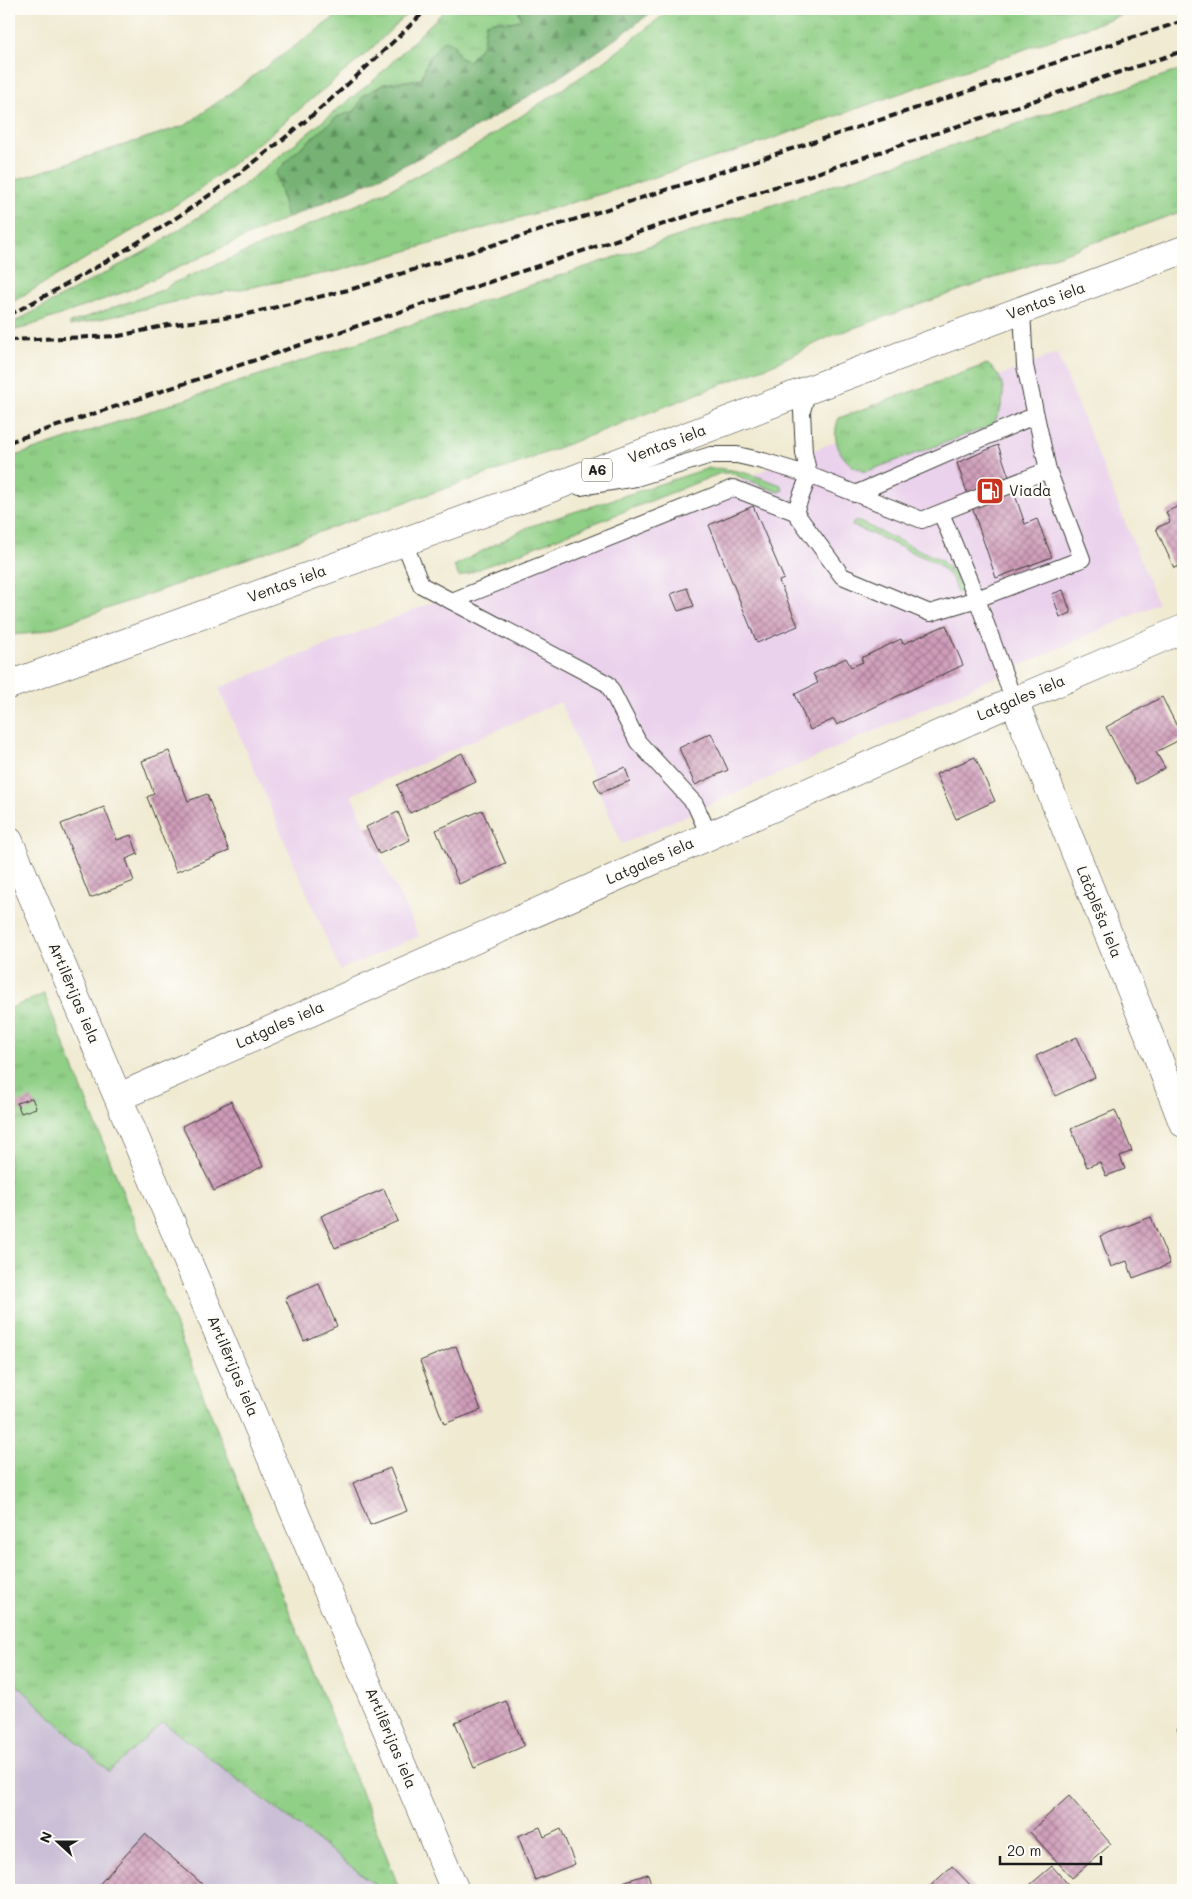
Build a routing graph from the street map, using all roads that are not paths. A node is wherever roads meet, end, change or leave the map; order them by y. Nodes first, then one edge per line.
1 (1183, 250) edge
2 (1022, 311) junction
3 (808, 390) junction
4 (1036, 415) junction
5 (1048, 470) junction
6 (809, 475) junction
7 (538, 493) junction
8 (855, 494) junction
9 (795, 512) junction
10 (941, 513) junction
11 (404, 542) junction
12 (977, 599) junction
13 (452, 601) junction
14 (1183, 629) edge
15 (9, 685) edge
16 (1014, 701) junction
17 (709, 835) junction
18 (9, 841) edge
19 (119, 1097) junction
20 (1183, 1124) edge
21 (455, 1890) edge

1 - 2 main road, Ventas iela / A6
2 - 3 main road, Ventas iela / A6
2 - 4 lane
3 - 6 lane
3 - 7 main road, Ventas iela / A6
4 - 5 lane
4 - 8 lane
5 - 10 lane
5 - 12 lane
6 - 7 lane
6 - 8 lane
6 - 9 lane
7 - 11 main road, Ventas iela / A6
8 - 10 lane
9 - 12 lane
9 - 13 lane
10 - 12 lane
11 - 13 lane
11 - 15 main road, Ventas iela / A6
12 - 16 lane
13 - 17 lane
14 - 16 main road, Latgales iela
16 - 17 main road, Latgales iela
16 - 20 main road, Lāčplēša iela
17 - 19 main road, Latgales iela
18 - 19 main road, Artilērijas iela
19 - 21 main road, Artilērijas iela

